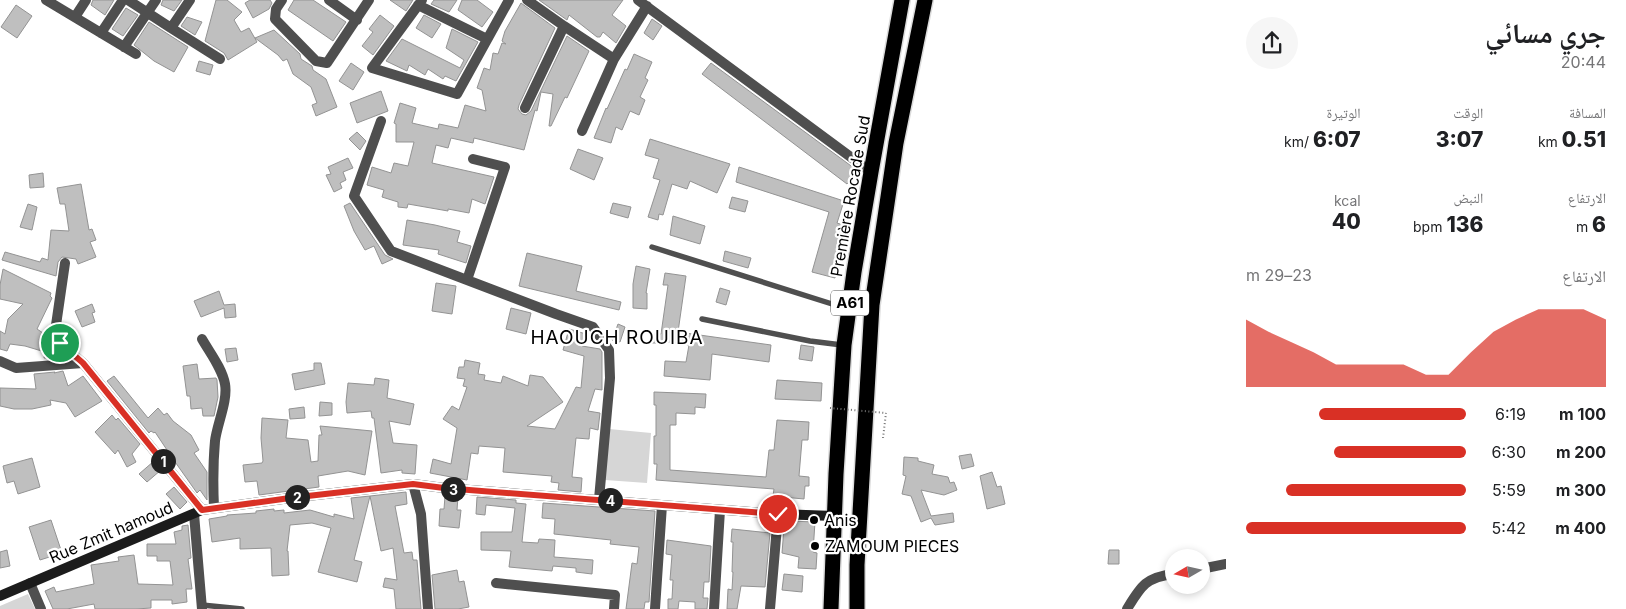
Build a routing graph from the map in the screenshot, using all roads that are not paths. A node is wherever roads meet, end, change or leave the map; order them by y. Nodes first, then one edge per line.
1 (46, 0) edge
2 (86, 0) edge
3 (123, 0) edge
4 (128, 0) edge
5 (156, 0) edge
6 (190, 0) edge
7 (282, 0) edge
8 (328, 0) edge
9 (370, 0) edge
10 (509, 0) edge
11 (527, 0) edge
12 (902, 0) edge
13 (925, 0) edge
14 (420, 2) edge
15 (643, 3) edge
16 (147, 13) junction
17 (75, 17) junction
18 (357, 20) junction
19 (564, 26) junction
20 (172, 28) junction
21 (101, 32) junction
22 (487, 40) junction
23 (124, 46) junction
24 (136, 54) dead end
25 (220, 59) dead end
26 (614, 59) junction
27 (525, 108) dead end
28 (381, 121) dead end
29 (582, 131) dead end
30 (473, 159) dead end
31 (870, 172) junction
32 (652, 247) dead end
33 (65, 263) dead end
34 (467, 280) junction
35 (850, 310) junction
36 (702, 319) dead end
37 (202, 339) dead end
38 (844, 345) junction
39 (0, 361) edge
40 (83, 363) junction
41 (413, 484) junction
42 (600, 499) junction
43 (662, 505) junction
44 (214, 508) junction
45 (720, 510) junction
46 (198, 512) junction
47 (778, 514) junction
48 (834, 516) junction
49 (1226, 564) edge
50 (1210, 567) edge
51 (1165, 575) edge
52 (30, 583) junction
53 (496, 583) dead end
54 (0, 596) edge
55 (202, 607) edge
56 (41, 609) edge
57 (242, 609) edge
58 (428, 609) edge
59 (614, 609) edge
60 (655, 609) edge
61 (714, 609) edge
62 (770, 609) edge
63 (831, 609) edge
64 (856, 609) edge
65 (1127, 609) edge

1 - 17 street
2 - 17 street
3 - 21 street
4 - 16 street
5 - 16 street
6 - 20 street
7 - 18 street
8 - 18 street
9 - 18 street
10 - 22 street
11 - 19 street
12 - 31 highway, Première Rocade Sud / A61
13 - 64 highway, A61
14 - 22 street
14 - 22 street
15 - 26 street
15 - 31 street
16 - 20 street
16 - 23 street
17 - 21 street
19 - 26 street
19 - 27 street
20 - 25 street
21 - 23 street
23 - 24 street
26 - 29 street
28 - 34 street
30 - 34 street
31 - 35 highway, Première Rocade Sud / A61
32 - 35 lane
33 - 40 street
34 - 42 street
35 - 38 highway, Première Rocade Sud / A61
36 - 38 lane
37 - 44 street
38 - 48 highway, Première Rocade Sud / A61
39 - 40 street
40 - 46 street
41 - 42 street, Rue Zmit hamoud
41 - 44 street, Rue Zmit hamoud
41 - 58 street
42 - 43 street, Rue Zmit hamoud
43 - 45 street, Rue Zmit hamoud
43 - 60 street
44 - 46 street, Rue Zmit hamoud
45 - 47 street, Rue Zmit hamoud
45 - 61 street
46 - 52 street, Rue Zmit hamoud
46 - 55 street
47 - 48 street, Rue Zmit hamoud
47 - 62 street
48 - 63 highway, Première Rocade Sud / A61
49 - 50 street
51 - 65 street
52 - 54 street, Rue Zmit hamoud
52 - 56 street
53 - 59 street
55 - 57 lane

